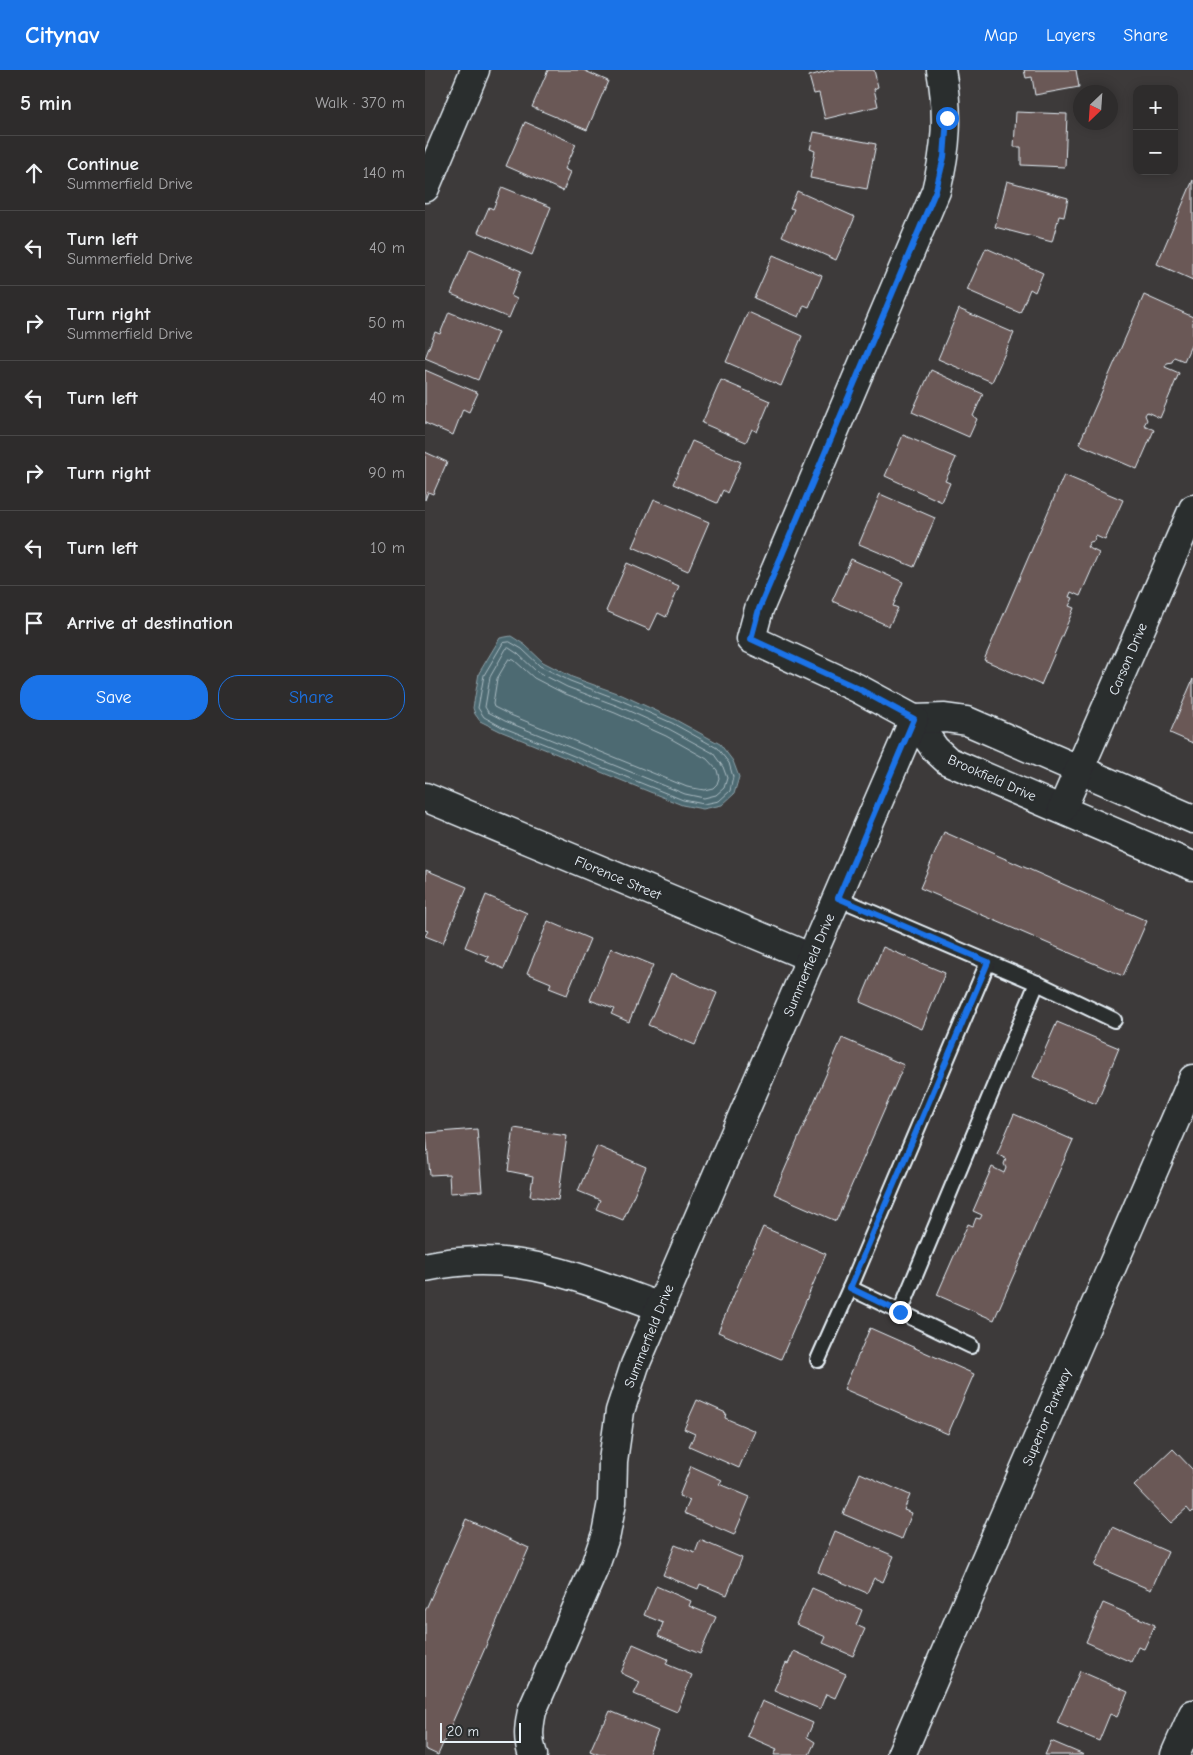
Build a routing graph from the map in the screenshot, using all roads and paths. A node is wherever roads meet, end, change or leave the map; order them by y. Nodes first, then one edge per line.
1 (475, 70) edge
2 (941, 70) edge
3 (425, 188) edge
4 (1193, 509) edge
5 (914, 719) junction
6 (1080, 770) junction
7 (425, 797) edge
8 (1063, 810) junction
9 (1193, 818) edge
10 (1193, 866) edge
11 (838, 898) junction
12 (812, 958) junction
13 (988, 962) junction
14 (1037, 983) junction
15 (1114, 1020) dead end
16 (1193, 1079) edge
17 (425, 1267) edge
18 (850, 1288) junction
19 (660, 1307) junction
20 (900, 1312) junction
21 (971, 1346) dead end
22 (818, 1360) dead end
23 (1193, 1714) edge
24 (533, 1755) edge
25 (901, 1755) edge
26 (1175, 1755) edge

1 - 3 street
2 - 5 street
4 - 6 street, Carson Drive
5 - 6 street
5 - 8 street, Brookfield Drive
5 - 11 street, Summerfield Drive
6 - 8 street, Carson Drive
6 - 9 street
7 - 12 street, Florence Street
8 - 10 street, Brookfield Drive
11 - 12 street, Summerfield Drive
11 - 13 lane
12 - 19 street, Summerfield Drive
13 - 14 lane
13 - 18 lane
14 - 15 lane
14 - 20 lane
16 - 25 street, Superior Parkway
17 - 19 street
18 - 20 lane
18 - 22 lane
19 - 24 street, Summerfield Drive
20 - 21 lane
23 - 26 street

